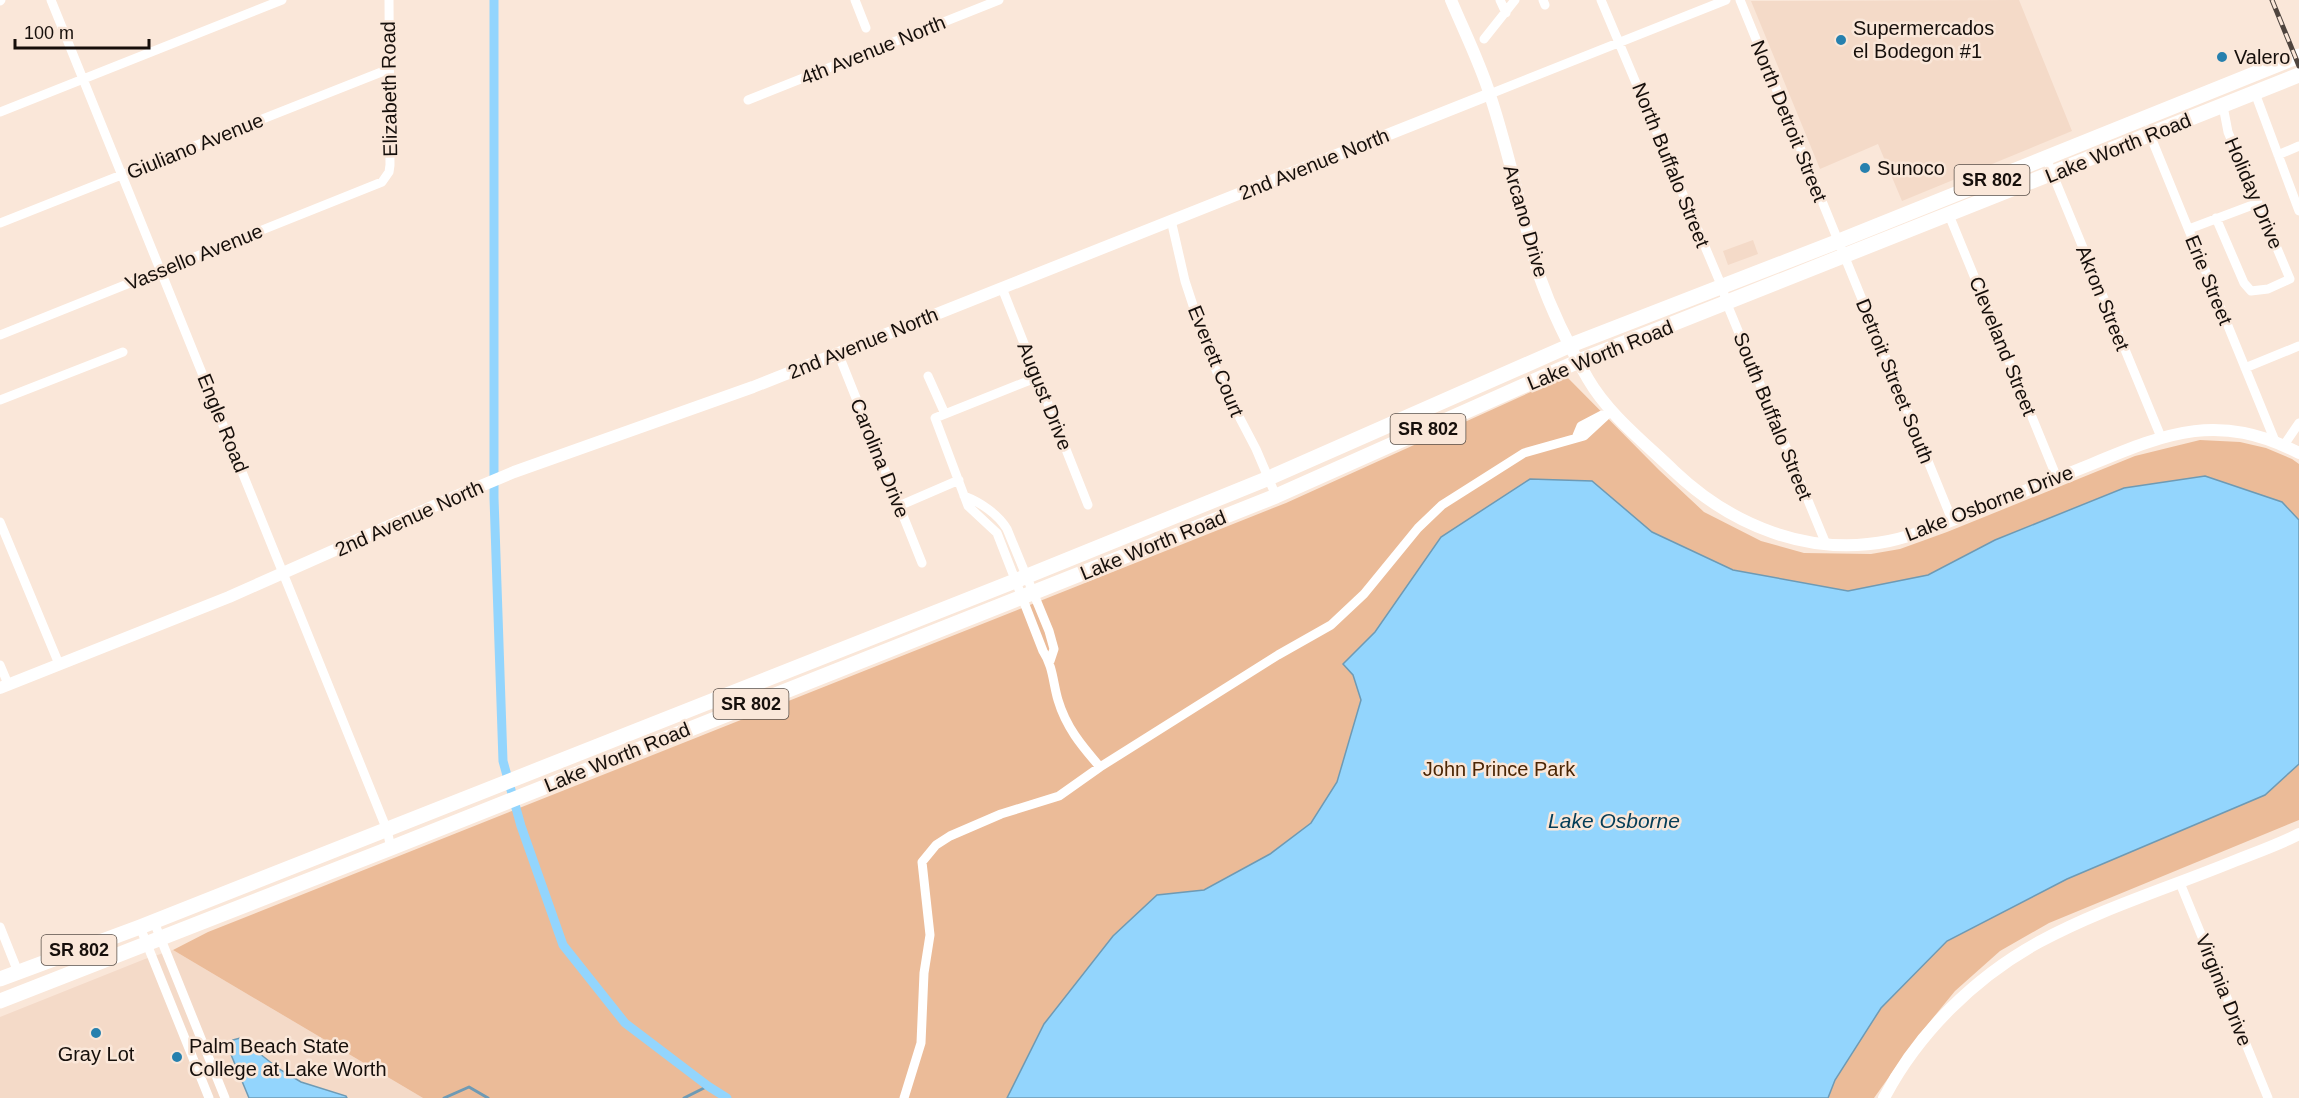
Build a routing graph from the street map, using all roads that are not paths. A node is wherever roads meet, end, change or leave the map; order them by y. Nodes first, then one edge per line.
1 (51, 0) edge
2 (282, 0) edge
3 (389, 0) edge
4 (855, 0) edge
5 (999, 0) edge
6 (1451, 0) edge
7 (1500, 0) edge
8 (1515, 0) edge
9 (1601, 0) edge
10 (1726, 0) edge
11 (1740, 0) edge
12 (1506, 14) junction
13 (866, 28) dead end
14 (1484, 39) dead end
15 (1621, 43) junction
16 (2299, 56) edge
17 (389, 69) junction
18 (2299, 75) edge
19 (83, 79) junction
20 (2254, 93) junction
21 (1490, 94) junction
22 (748, 100) dead end
23 (2223, 106) junction
24 (0, 112) edge
25 (2144, 120) junction
26 (2150, 135) junction
27 (2299, 146) edge
28 (2278, 155) junction
29 (2046, 158) junction
30 (2053, 174) junction
31 (122, 175) junction
32 (386, 178) joint
33 (2258, 203) junction
34 (2299, 211) edge
35 (1949, 215) junction
36 (2216, 218) junction
37 (1171, 220) junction
38 (0, 223) edge
39 (2188, 229) junction
40 (1839, 241) junction
41 (1845, 257) junction
42 (161, 271) junction
43 (1722, 287) junction
44 (1002, 288) junction
45 (1726, 304) junction
46 (0, 335) edge
47 (1571, 345) junction
48 (2299, 346) edge
49 (123, 352) dead end
50 (838, 353) junction
51 (1579, 362) junction
52 (2245, 368) junction
53 (928, 376) dead end
54 (1038, 377) junction
55 (0, 400) edge
56 (1611, 411) junction
57 (945, 414) junction
58 (2299, 423) edge
59 (2161, 437) junction
60 (2280, 443) junction
61 (2299, 453) edge
62 (1269, 478) junction
63 (2057, 478) junction
64 (958, 480) junction
65 (1276, 496) junction
66 (1088, 505) dead end
67 (899, 506) junction
68 (1952, 520) junction
69 (0, 522) edge
70 (1826, 544) junction
71 (922, 563) dead end
72 (283, 573) junction
73 (1021, 579) junction
74 (1027, 595) junction
75 (59, 664) junction
76 (0, 665) edge
77 (4, 686) edge
78 (664, 719) junction
79 (597, 765) junction
80 (1100, 767) junction
81 (387, 830) junction
82 (2298, 839) edge
83 (392, 848) junction
84 (2180, 883) junction
85 (147, 925) junction
86 (0, 927) edge
87 (154, 941) junction
88 (18, 972) junction
89 (0, 979) edge
90 (0, 1001) edge
91 (209, 1098) edge
92 (225, 1098) edge
93 (904, 1098) edge
94 (1884, 1098) edge
95 (2268, 1098) edge

1 - 19 street, Engle Road
2 - 19 street
3 - 17 street, Elizabeth Road
4 - 13 street
5 - 22 street, 4th Avenue North
6 - 21 street, Arcano Drive
7 - 12 street
8 - 12 street
9 - 15 street, North Buffalo Street
10 - 15 street, 2nd Avenue North
11 - 40 street, North Detroit Street
12 - 14 street
15 - 21 street, 2nd Avenue North
15 - 43 street, North Buffalo Street
16 - 25 main road, Lake Worth Road / SR 802
17 - 31 street, Giuliano Avenue
17 - 32 street, Elizabeth Road
18 - 20 main road, Lake Worth Road / SR 802
19 - 24 street
19 - 31 street, Engle Road
20 - 23 main road, Lake Worth Road / SR 802
20 - 28 street
21 - 37 street, 2nd Avenue North
21 - 47 street, Arcano Drive
23 - 26 main road, Lake Worth Road / SR 802
23 - 33 street, Holiday Drive
25 - 26 street, Erie Street
25 - 29 main road, Lake Worth Road / SR 802
26 - 30 main road, Lake Worth Road / SR 802
26 - 39 street, Erie Street
27 - 28 street
28 - 34 street
29 - 30 street, Akron Street
29 - 40 main road, Lake Worth Road / SR 802
30 - 35 main road, Lake Worth Road / SR 802
30 - 59 street, Akron Street
31 - 38 street, Giuliano Avenue
31 - 42 street, Engle Road
32 - 42 street, Vassello Avenue
33 - 36 street
33 - 36 street, Holiday Drive
35 - 41 main road, Lake Worth Road / SR 802
35 - 63 street, Cleveland Street
36 - 39 street
37 - 44 street, 2nd Avenue North
37 - 62 street, Everett Court
39 - 52 street, Erie Street
40 - 41 street, Detroit Street South
40 - 43 main road, Lake Worth Road / SR 802
41 - 45 main road, Lake Worth Road / SR 802
41 - 68 street, Detroit Street South
42 - 46 street, Vassello Avenue
42 - 72 street, Engle Road
43 - 45 street, South Buffalo Street
43 - 47 main road, Lake Worth Road / SR 802
44 - 50 street, 2nd Avenue North
44 - 54 street, August Drive
45 - 51 main road, Lake Worth Road / SR 802
45 - 70 street, South Buffalo Street
47 - 51 street, Lake Osborne Drive
47 - 62 main road, Lake Worth Road / SR 802
48 - 52 street
49 - 55 street
50 - 67 street, Carolina Drive
50 - 72 street, 2nd Avenue North
51 - 56 street, Lake Osborne Drive
51 - 65 main road, Lake Worth Road / SR 802
52 - 60 street, Erie Street
53 - 57 street
54 - 57 street
54 - 66 street, August Drive
56 - 70 street, Lake Osborne Drive
56 - 80 street
57 - 64 street
58 - 60 street
59 - 60 street, Lake Osborne Drive
59 - 63 street, Lake Osborne Drive
60 - 61 street, Lake Osborne Drive
62 - 65 street, Everett Court
62 - 73 main road, Lake Worth Road / SR 802
63 - 68 street, Lake Osborne Drive
64 - 67 street
64 - 73 street
65 - 74 main road, Lake Worth Road / SR 802
67 - 71 street, Carolina Drive
68 - 70 street, Lake Osborne Drive
69 - 75 street
72 - 75 street, 2nd Avenue North
72 - 81 street, Engle Road
73 - 74 street
73 - 78 main road, Lake Worth Road / SR 802
74 - 79 main road, Lake Worth Road / SR 802
74 - 80 street
75 - 77 street, 2nd Avenue North
76 - 77 street
78 - 79 main road
78 - 81 main road, Lake Worth Road / SR 802
79 - 83 main road, Lake Worth Road / SR 802
80 - 93 street
81 - 83 street, Engle Road
81 - 85 main road, Lake Worth Road / SR 802
82 - 84 street
83 - 87 main road, Lake Worth Road / SR 802
84 - 94 street
84 - 95 street, Virginia Drive
85 - 87 street
85 - 87 street
85 - 88 main road, Lake Worth Road / SR 802
86 - 88 street
87 - 90 main road, Lake Worth Road / SR 802
87 - 91 street
87 - 92 street
88 - 89 main road, Lake Worth Road / SR 802

